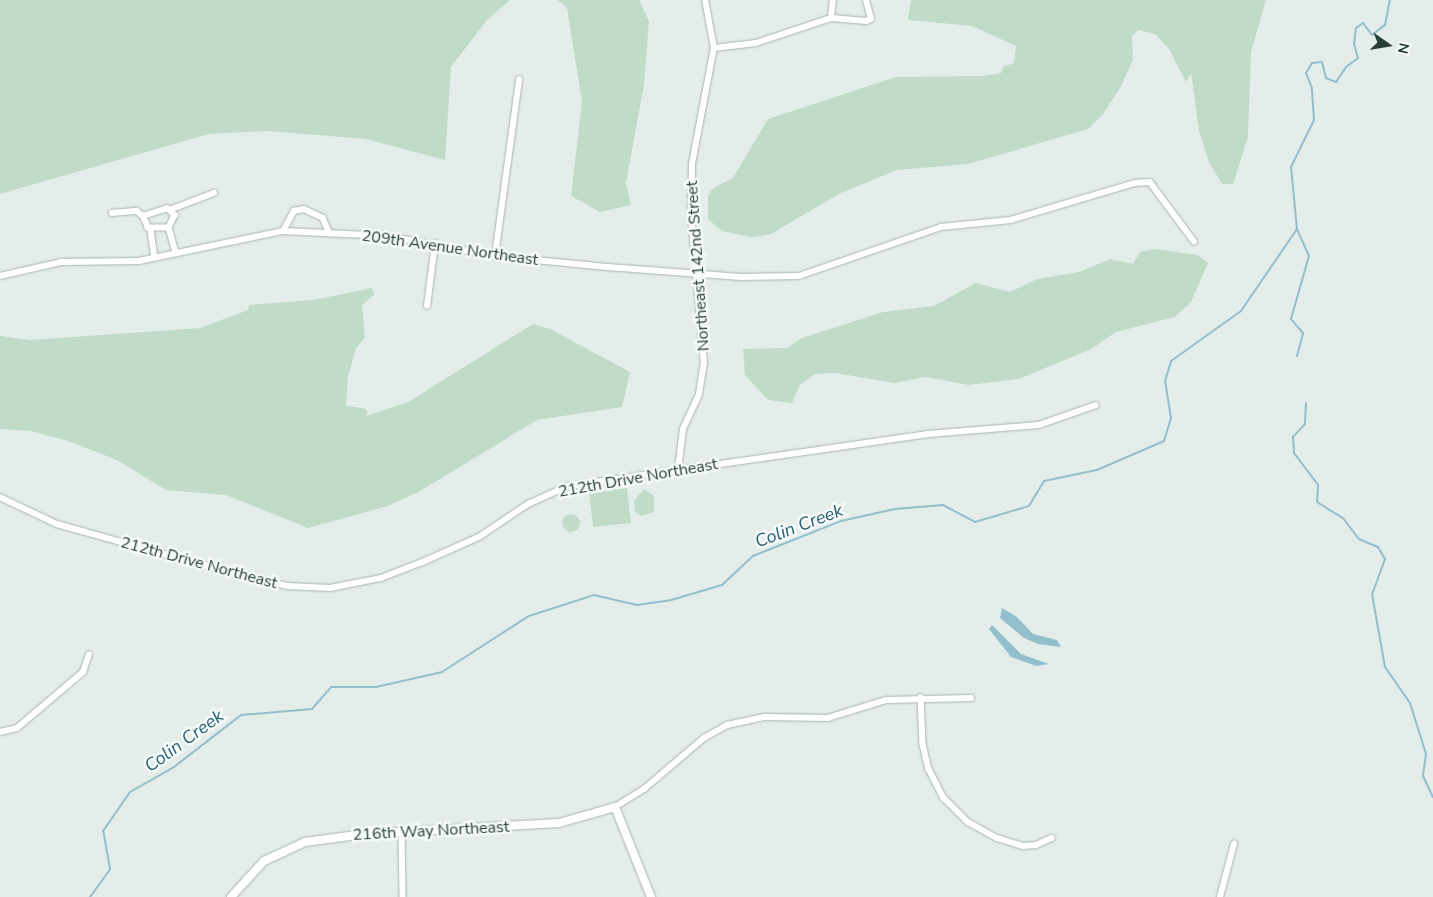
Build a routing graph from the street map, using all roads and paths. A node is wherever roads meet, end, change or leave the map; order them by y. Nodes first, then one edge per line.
1 (705, 0) edge
2 (833, 0) edge
3 (866, 0) edge
4 (831, 18) junction
5 (714, 48) junction
6 (519, 80) dead end
7 (214, 193) dead end
8 (172, 210) junction
9 (112, 213) dead end
10 (143, 216) junction
11 (169, 228) junction
12 (151, 230) junction
13 (283, 231) junction
14 (330, 234) junction
15 (1194, 241) dead end
16 (435, 244) junction
17 (176, 254) junction
18 (495, 256) junction
19 (155, 258) junction
20 (696, 273) junction
21 (0, 276) edge
22 (427, 306) dead end
23 (1096, 405) dead end
24 (678, 470) junction
25 (0, 497) edge
26 (89, 655) dead end
27 (922, 697) junction
28 (971, 698) dead end
29 (0, 732) edge
30 (615, 807) junction
31 (402, 831) junction
32 (1052, 838) dead end
33 (1234, 844) dead end
34 (231, 897) edge
35 (403, 897) edge
36 (651, 897) edge
37 (1220, 897) edge

1 - 5 street, Northeast 142nd Street
2 - 4 street
3 - 4 street
4 - 5 street
5 - 20 street, Northeast 142nd Street
6 - 18 street
7 - 8 street
8 - 10 street
8 - 11 street
9 - 10 street
10 - 12 street
11 - 12 street
11 - 17 street
12 - 19 street
13 - 14 street, 209th Avenue Northeast
13 - 14 street
13 - 17 street, 209th Avenue Northeast
14 - 16 street, 209th Avenue Northeast
15 - 20 street, 209th Avenue Northeast
16 - 18 street, 209th Avenue Northeast
16 - 22 street
17 - 19 street, 209th Avenue Northeast
18 - 20 street, 209th Avenue Northeast
19 - 21 street, 209th Avenue Northeast
20 - 24 street, Northeast 142nd Street
23 - 24 street, 212th Drive Northeast
24 - 25 street, 212th Drive Northeast
26 - 29 street
27 - 28 street, 216th Way Northeast
27 - 30 street, 216th Way Northeast
27 - 32 street
30 - 31 street, 216th Way Northeast
30 - 36 street
31 - 34 street, 216th Way Northeast
31 - 35 street
33 - 37 street

